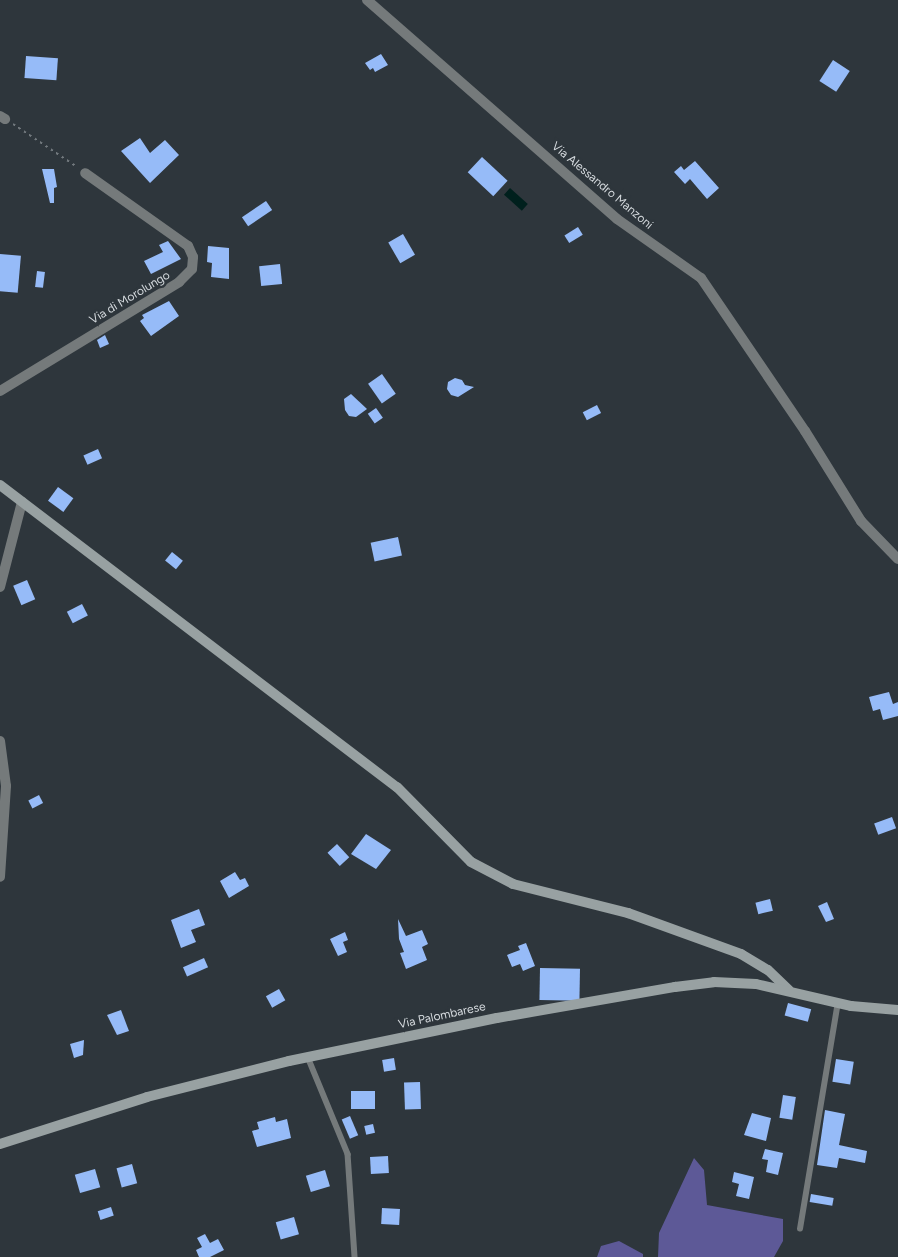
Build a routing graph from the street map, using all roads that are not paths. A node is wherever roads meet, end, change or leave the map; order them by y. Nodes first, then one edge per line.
1 (367, 0) edge
2 (85, 173) road end
3 (0, 390) edge
4 (0, 485) edge
5 (22, 502) junction
6 (898, 559) edge
7 (0, 587) edge
8 (0, 742) edge
9 (0, 877) edge
10 (789, 990) junction
11 (838, 1003) junction
12 (898, 1010) edge
13 (308, 1057) junction
14 (0, 1144) edge
15 (800, 1229) dead end
16 (355, 1257) edge

1 - 6 street, Via Alessandro Manzoni
2 - 3 street, Via di Morolungo
4 - 5 street
5 - 7 street
5 - 10 street
8 - 9 street
10 - 11 street, Via Palombarese
10 - 13 street, Via Palombarese
11 - 12 street, Via Palombarese
11 - 15 lane
13 - 14 street, Via Palombarese
13 - 16 lane

